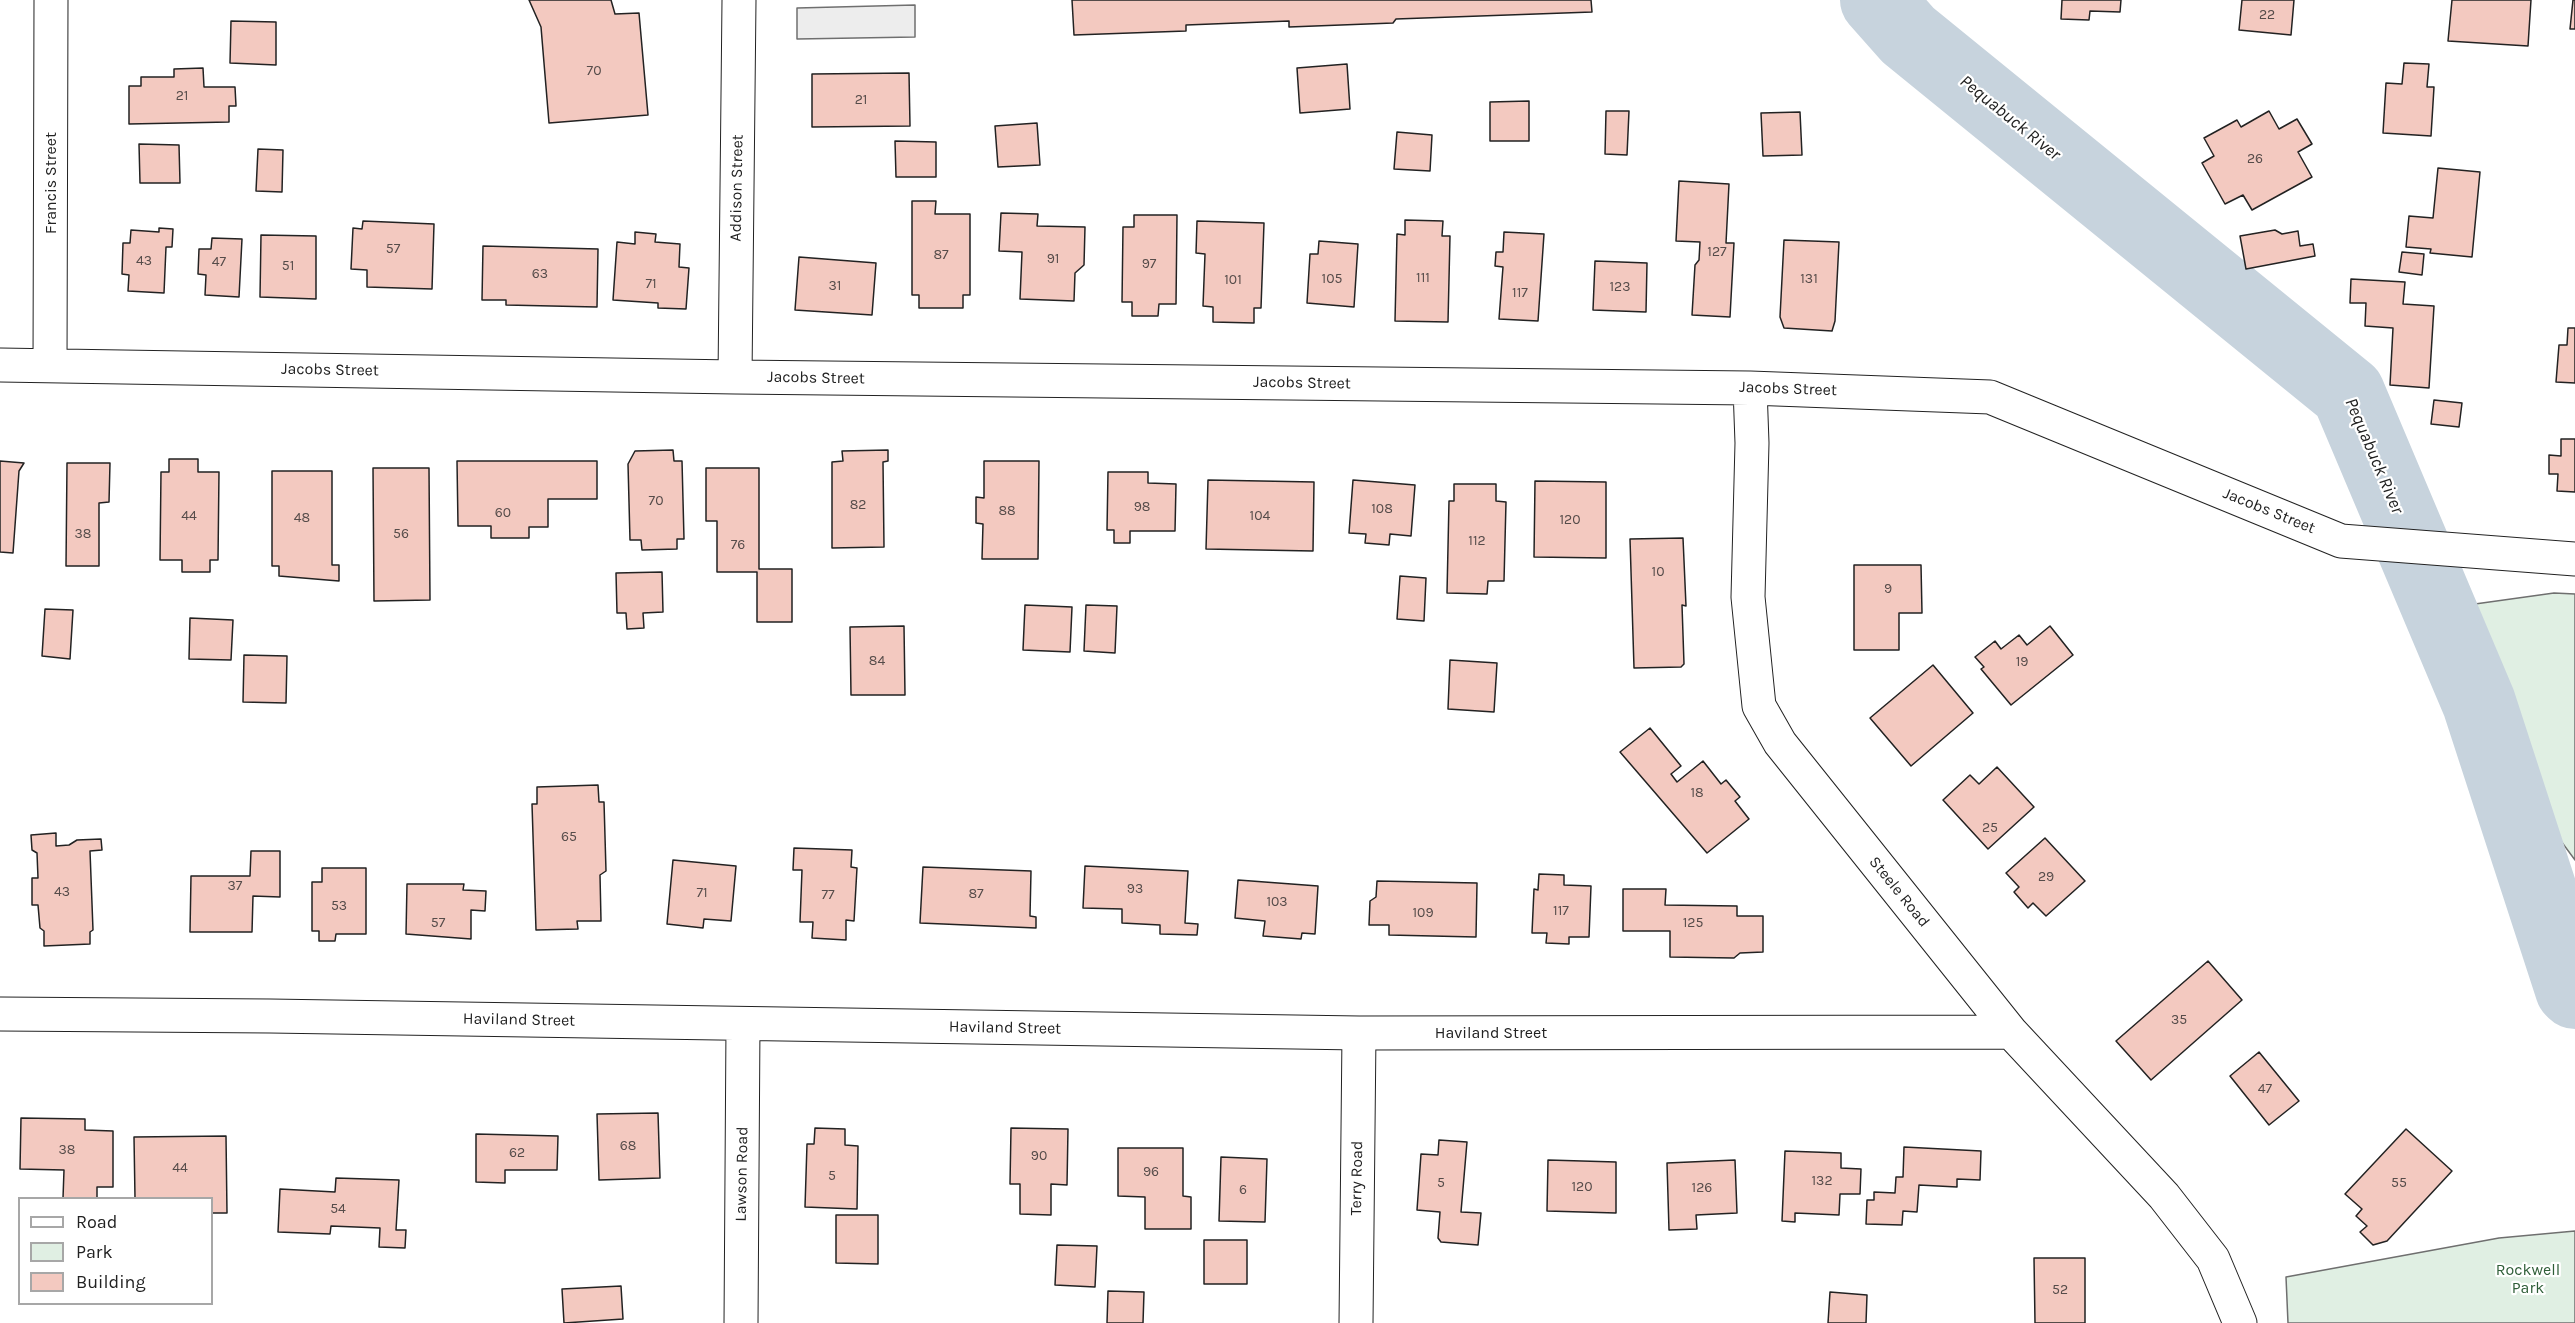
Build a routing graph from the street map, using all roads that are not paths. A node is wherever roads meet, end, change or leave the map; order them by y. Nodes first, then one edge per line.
1 (51, 0) edge
2 (739, 0) edge
3 (0, 365) edge
4 (50, 366) junction
5 (735, 377) junction
6 (1750, 388) junction
7 (2575, 559) edge
8 (0, 1014) edge
9 (743, 1024) junction
10 (2011, 1032) junction
11 (1359, 1033) junction
12 (741, 1323) edge
13 (1356, 1323) edge
14 (2240, 1323) edge

1 - 4 street, Francis Street
2 - 5 street, Addison Street
3 - 4 street, Jacobs Street
4 - 5 street, Jacobs Street
5 - 6 street, Jacobs Street
6 - 7 street, Jacobs Street
6 - 10 street, Steele Road
8 - 9 street, Haviland Street
9 - 11 street, Haviland Street
9 - 12 street, Lawson Road
10 - 11 street, Haviland Street
10 - 14 street, Steele Road
11 - 13 street, Terry Road

